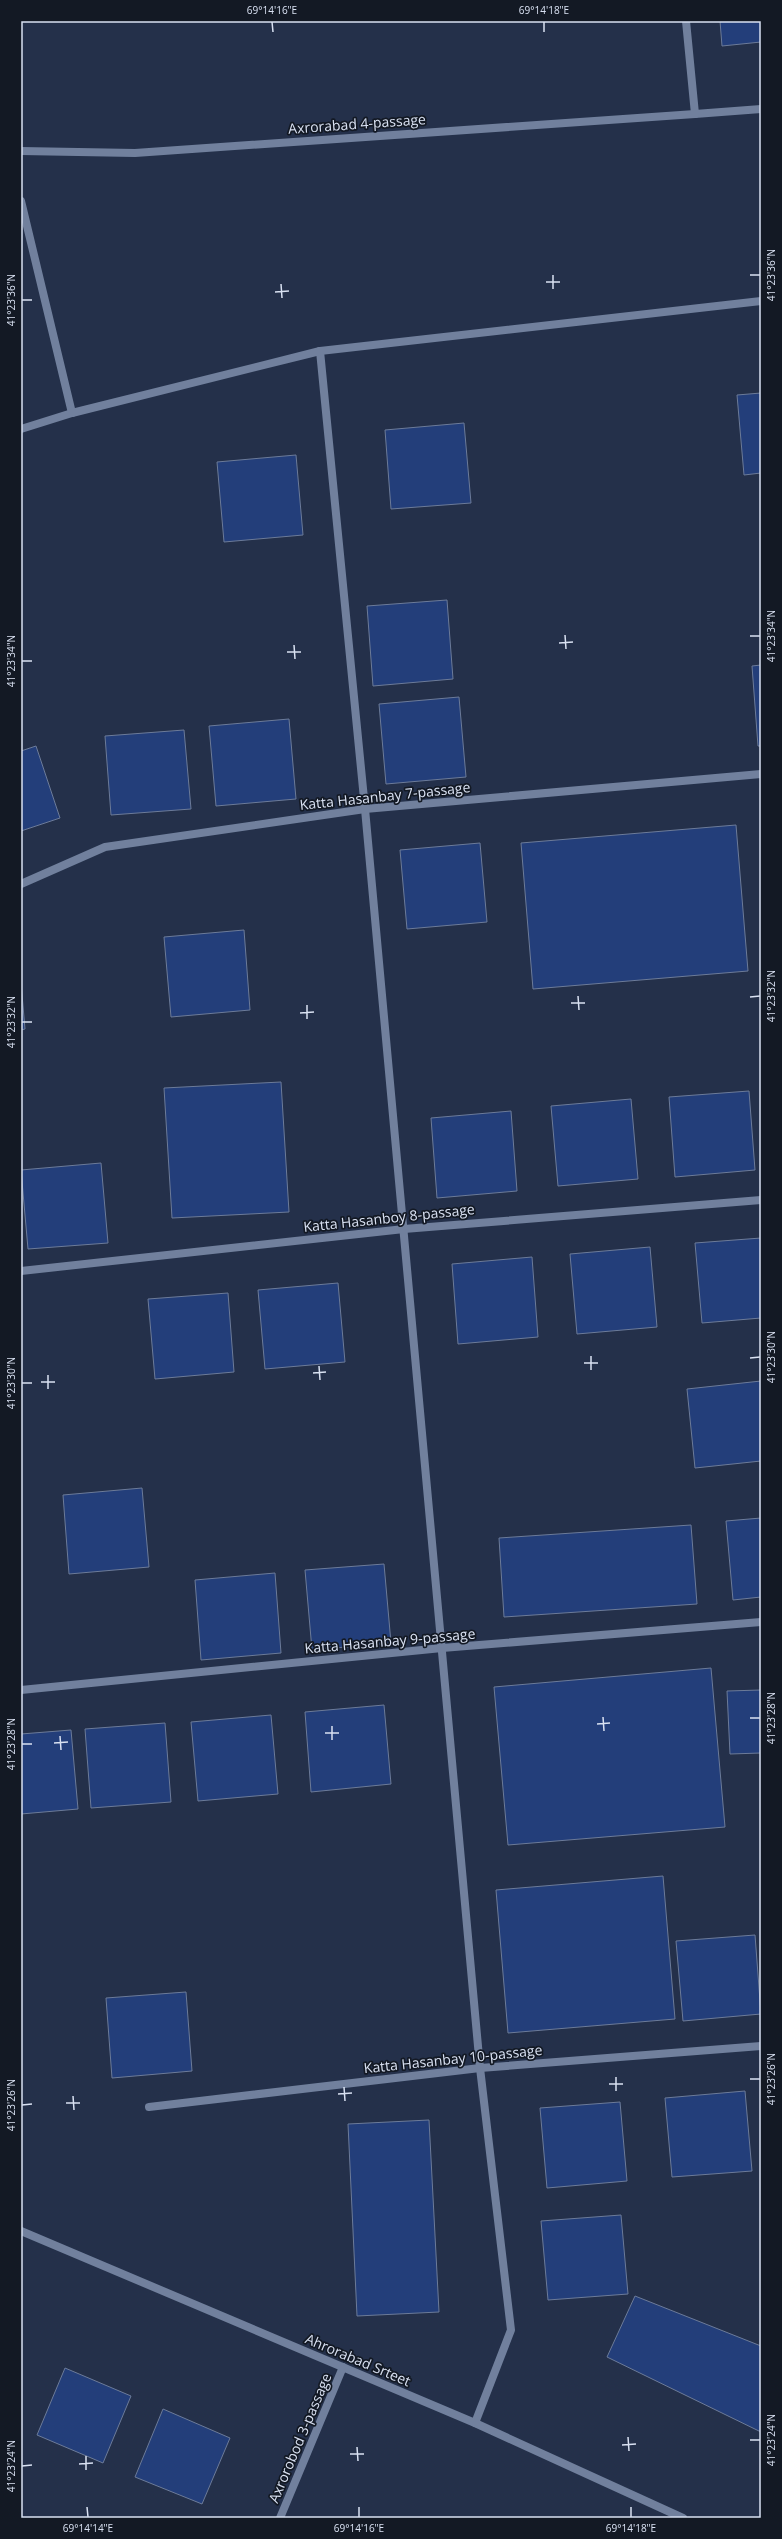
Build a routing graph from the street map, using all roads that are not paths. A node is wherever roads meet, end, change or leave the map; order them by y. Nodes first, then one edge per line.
1 (686, 21) edge
2 (761, 109) edge
3 (695, 114) junction
4 (21, 151) edge
5 (21, 201) edge
6 (761, 301) edge
7 (320, 351) junction
8 (72, 413) junction
9 (21, 429) edge
10 (761, 774) edge
11 (365, 809) junction
12 (21, 884) edge
13 (761, 1200) edge
14 (404, 1229) junction
15 (21, 1271) edge
16 (761, 1622) edge
17 (442, 1648) junction
18 (21, 1690) edge
19 (761, 2046) edge
20 (480, 2068) junction
21 (149, 2107) dead end
22 (21, 2231) edge
23 (343, 2367) junction
24 (475, 2423) junction
25 (280, 2518) edge
26 (683, 2518) edge

1 - 3 street
2 - 3 street, Axrorabad 4-passage
3 - 4 street, Axrorabad 4-passage
5 - 8 street
6 - 7 street
7 - 8 street
7 - 11 street
8 - 9 street
10 - 11 street, Katta Hasanbay 7-passage
11 - 12 street, Katta Hasanbay 7-passage
11 - 14 street
13 - 14 street, Katta Hasanboy 8-passage
14 - 15 street, Katta Hasanboy 8-passage
14 - 17 street
16 - 17 street, Katta Hasanbay 9-passage
17 - 18 street, Katta Hasanbay 9-passage
17 - 20 street
19 - 20 street, Katta Hasanbay 10-passage
20 - 21 street, Katta Hasanbay 10-passage
20 - 24 street
22 - 23 street, Ahrorabad Srteet
23 - 24 street, Ahrorabad Srteet
23 - 25 street, Axrorobod 3-passage
24 - 26 street, Ahrorabad Srteet

